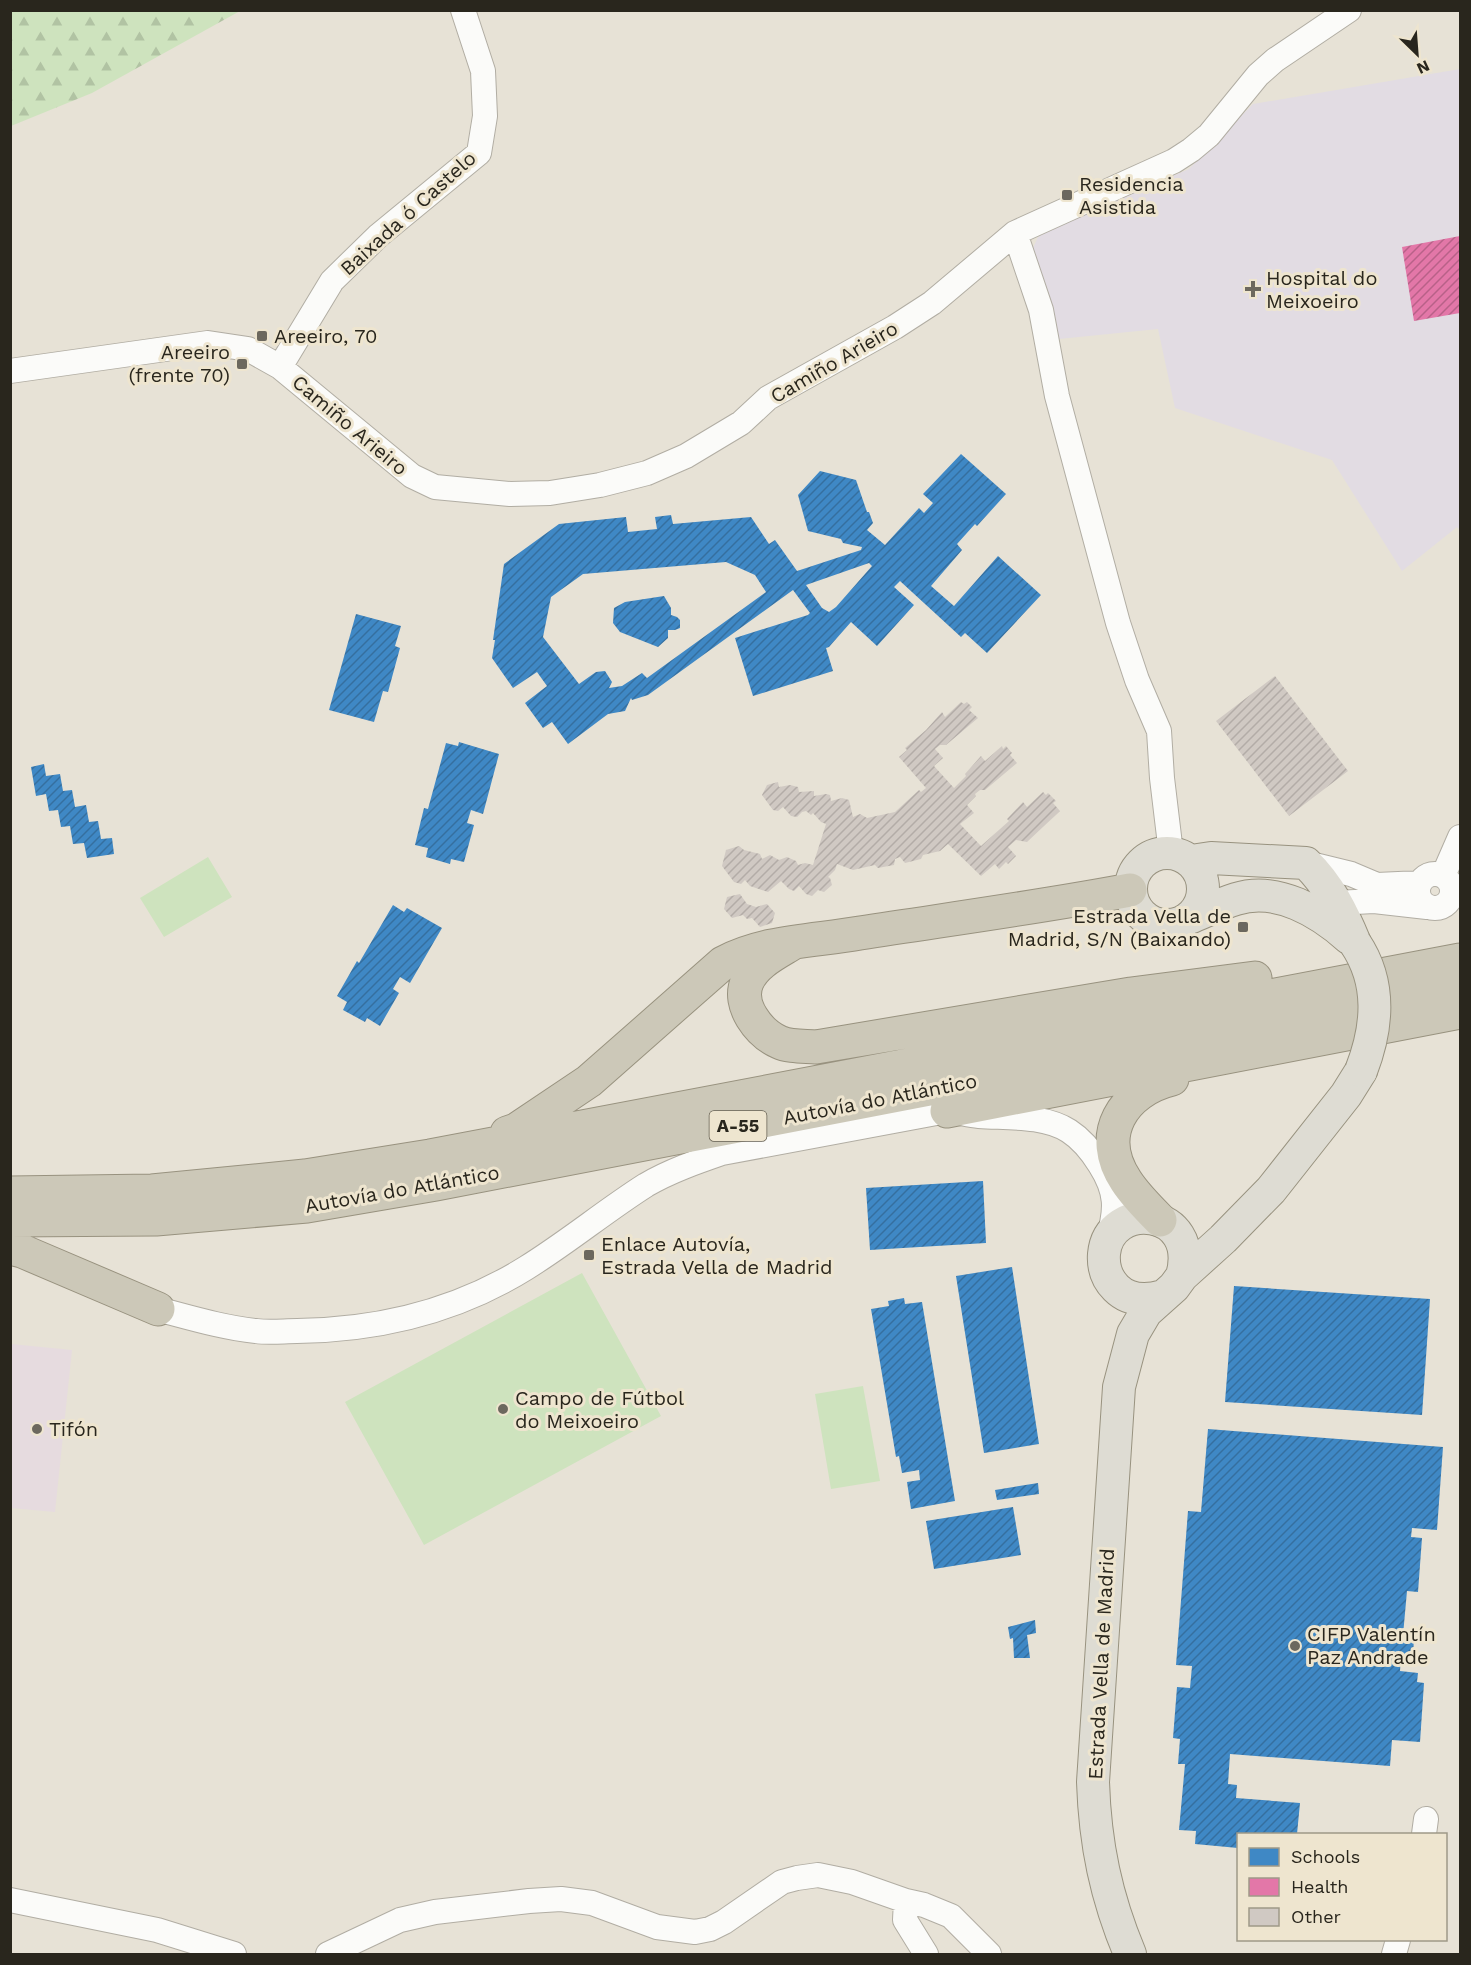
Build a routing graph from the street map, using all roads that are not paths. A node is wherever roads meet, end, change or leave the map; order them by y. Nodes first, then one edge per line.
1 (463, 10) edge
2 (1349, 10) edge
3 (1015, 232) junction
4 (280, 367) junction
5 (10, 371) edge
6 (1461, 837) edge
7 (1181, 857) junction
8 (1306, 863) junction
9 (1420, 883) junction
10 (1130, 890) junction
11 (1452, 890) edge
12 (1239, 898) junction
13 (1336, 903) junction
14 (1427, 907) junction
15 (1189, 918) junction
16 (1461, 941) edge
17 (793, 943) junction
18 (1355, 943) junction
19 (1461, 960) edge
20 (1461, 987) edge
21 (1461, 1012) edge
22 (1236, 1055) junction
23 (947, 1111) junction
24 (430, 1156) junction
25 (10, 1193) edge
26 (10, 1220) edge
27 (1239, 1221) junction
28 (1165, 1223) junction
29 (1108, 1239) junction
30 (10, 1248) edge
31 (10, 1263) edge
32 (1111, 1282) junction
33 (1172, 1286) junction
34 (158, 1309) junction
35 (1123, 1368) junction
36 (10, 1900) edge
37 (906, 1902) junction
38 (368, 1945) edge
39 (234, 1954) edge
40 (328, 1954) edge
41 (926, 1954) edge
42 (988, 1954) edge
43 (1130, 1954) edge

1 - 4 street, Baixada ó Castelo
2 - 3 street, Camiño Arieiro
3 - 4 street, Camiño Arieiro
3 - 7 street
4 - 5 street, Camiño Arieiro
6 - 11 street
7 - 8 main road
7 - 10 main road
7 - 15 main road
8 - 9 street
8 - 13 main road, Estrada Vella de Madrid
9 - 11 street
9 - 14 street
10 - 15 main road
10 - 17 highway
11 - 14 street
12 - 13 main road, Estrada Vella de Madrid
12 - 15 main road, Estrada Vella de Madrid
12 - 18 main road, Estrada Vella de Madrid
13 - 14 street
13 - 18 main road, Estrada Vella de Madrid
16 - 17 highway
17 - 24 highway
18 - 27 main road, Estrada Vella de Madrid, bridge
19 - 24 highway, Autovía do Atlántico / A-55
20 - 26 highway, Autovía do Atlántico / A-55
21 - 22 highway
22 - 23 highway
22 - 28 highway
23 - 29 street
23 - 34 street
24 - 25 highway, Autovía do Atlántico / A-55
27 - 28 main road
27 - 33 main road, Estrada Vella de Madrid
28 - 29 main road
28 - 33 main road
29 - 32 main road, Estrada Vella de Madrid
30 - 34 highway
31 - 34 street
32 - 33 main road
32 - 35 main road, Estrada Vella de Madrid
33 - 35 main road, Estrada Vella de Madrid
35 - 43 main road, Estrada Vella de Madrid
36 - 39 street
37 - 38 street
37 - 41 street
37 - 42 street
38 - 40 street

